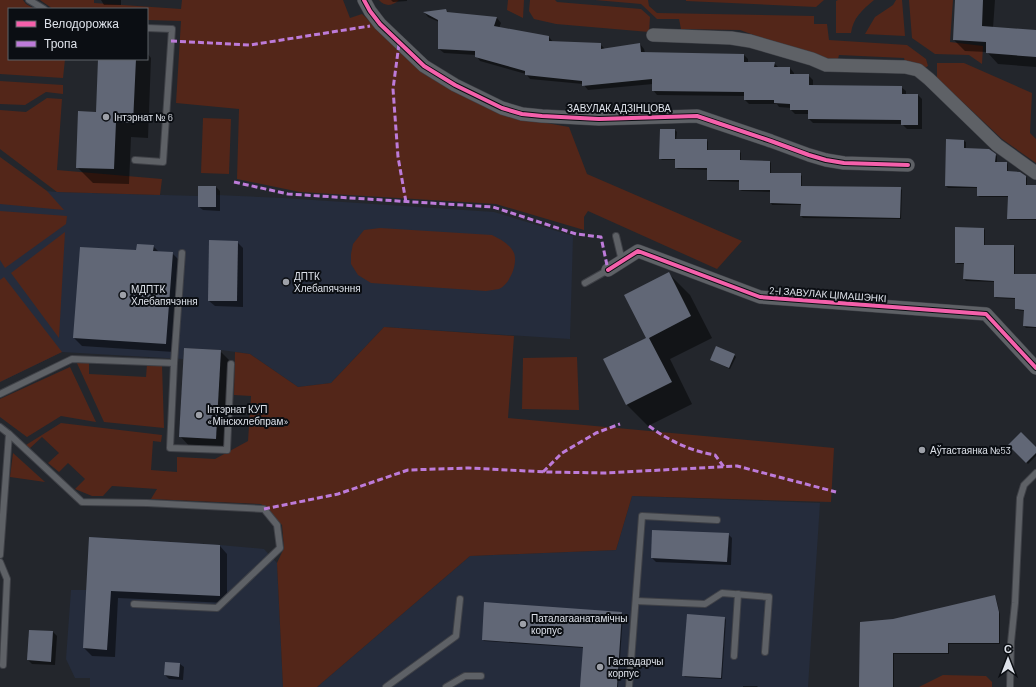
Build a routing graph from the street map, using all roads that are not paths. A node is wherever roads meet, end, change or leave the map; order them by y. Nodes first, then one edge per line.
1 (29, 0) edge
2 (364, 0) edge
3 (42, 8) edge
4 (148, 28) edge
5 (653, 35) dead end
6 (135, 160) dead end
7 (908, 165) dead end
8 (1036, 173) edge
9 (616, 236) dead end
10 (182, 252) dead end
11 (622, 261) junction
12 (608, 270) joint
13 (585, 283) dead end
14 (174, 363) junction
15 (231, 364) dead end
16 (1036, 368) edge
17 (0, 394) edge
18 (0, 427) edge
19 (9, 434) junction
20 (0, 463) edge
21 (7, 463) junction
22 (1036, 473) edge
23 (717, 520) dead end
24 (0, 555) edge
25 (0, 562) edge
26 (738, 594) junction
27 (460, 599) dead end
28 (636, 601) junction
29 (134, 604) dead end
30 (765, 652) dead end
31 (734, 656) dead end
32 (3, 665) dead end
33 (481, 676) dead end
34 (386, 687) edge
35 (446, 687) edge
36 (629, 687) edge
37 (1010, 687) edge

1 - 3 lane
2 - 7 street, ЗАВУЛАК АДЗІНЦОВА
4 - 6 lane
5 - 8 street
9 - 11 lane
10 - 14 lane
11 - 12 street, 2-І ЗАВУЛАК ЦІМАШЭНКІ
11 - 16 street, 2-І ЗАВУЛАК ЦІМАШЭНКІ
12 - 13 lane
14 - 15 lane
14 - 17 lane
18 - 19 lane
19 - 21 lane
19 - 29 lane
20 - 21 lane
21 - 24 lane
22 - 37 lane
23 - 28 lane
25 - 32 lane
26 - 28 lane
26 - 30 lane
26 - 31 lane
27 - 34 lane
28 - 36 lane
33 - 35 lane

